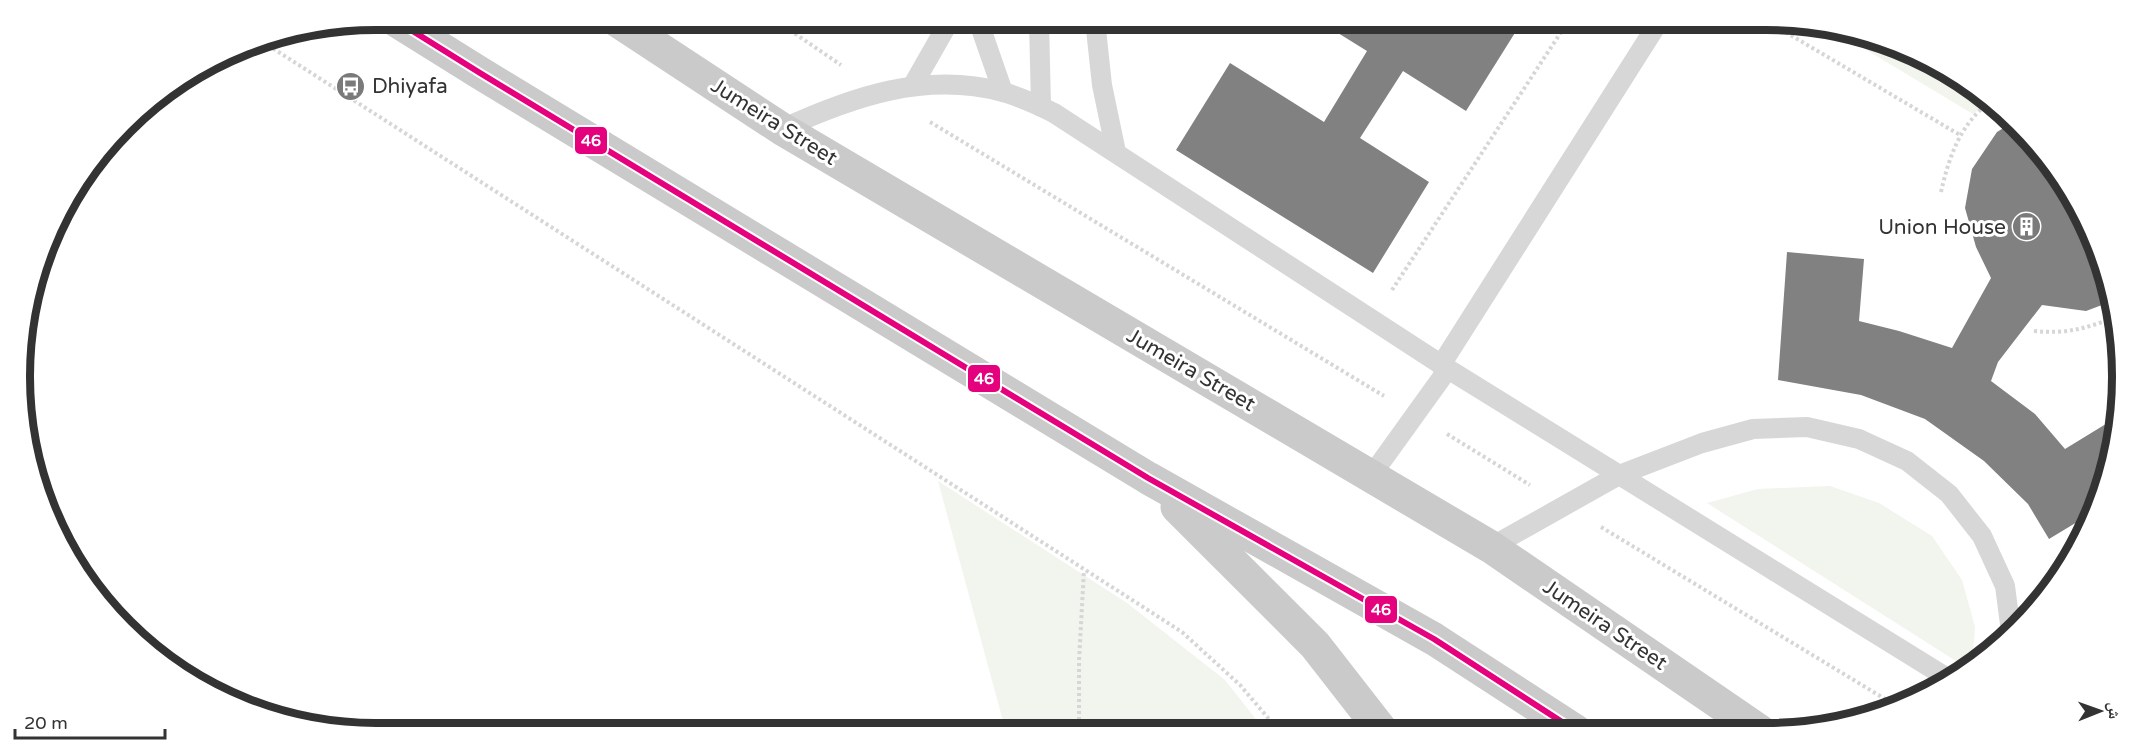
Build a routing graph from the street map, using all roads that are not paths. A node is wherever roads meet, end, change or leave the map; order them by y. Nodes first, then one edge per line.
1 (411, 30) edge
2 (631, 30) edge
3 (944, 30) edge
4 (981, 30) edge
5 (1039, 30) edge
6 (1096, 30) edge
7 (1654, 30) edge
8 (913, 85) junction
9 (1003, 92) junction
10 (1041, 107) junction
11 (782, 129) junction
12 (1116, 152) junction
13 (1444, 367) junction
14 (1619, 475) junction
15 (1371, 476) junction
16 (1148, 478) junction
17 (1491, 547) junction
18 (2010, 623) edge
19 (1942, 675) edge
20 (1376, 723) edge
21 (1564, 723) edge
22 (1750, 723) edge

1 - 16 main road
2 - 11 main road, Jumeira Street
3 - 8 lane
4 - 9 lane
5 - 10 lane
6 - 12 lane
7 - 13 lane
8 - 9 lane
8 - 11 lane
9 - 10 lane
10 - 12 lane
11 - 15 main road, Jumeira Street
12 - 13 lane
13 - 14 lane
13 - 15 lane
14 - 17 lane
14 - 18 lane
14 - 19 lane
15 - 17 main road, Jumeira Street
16 - 20 main road
16 - 21 main road
17 - 22 main road, Jumeira Street

